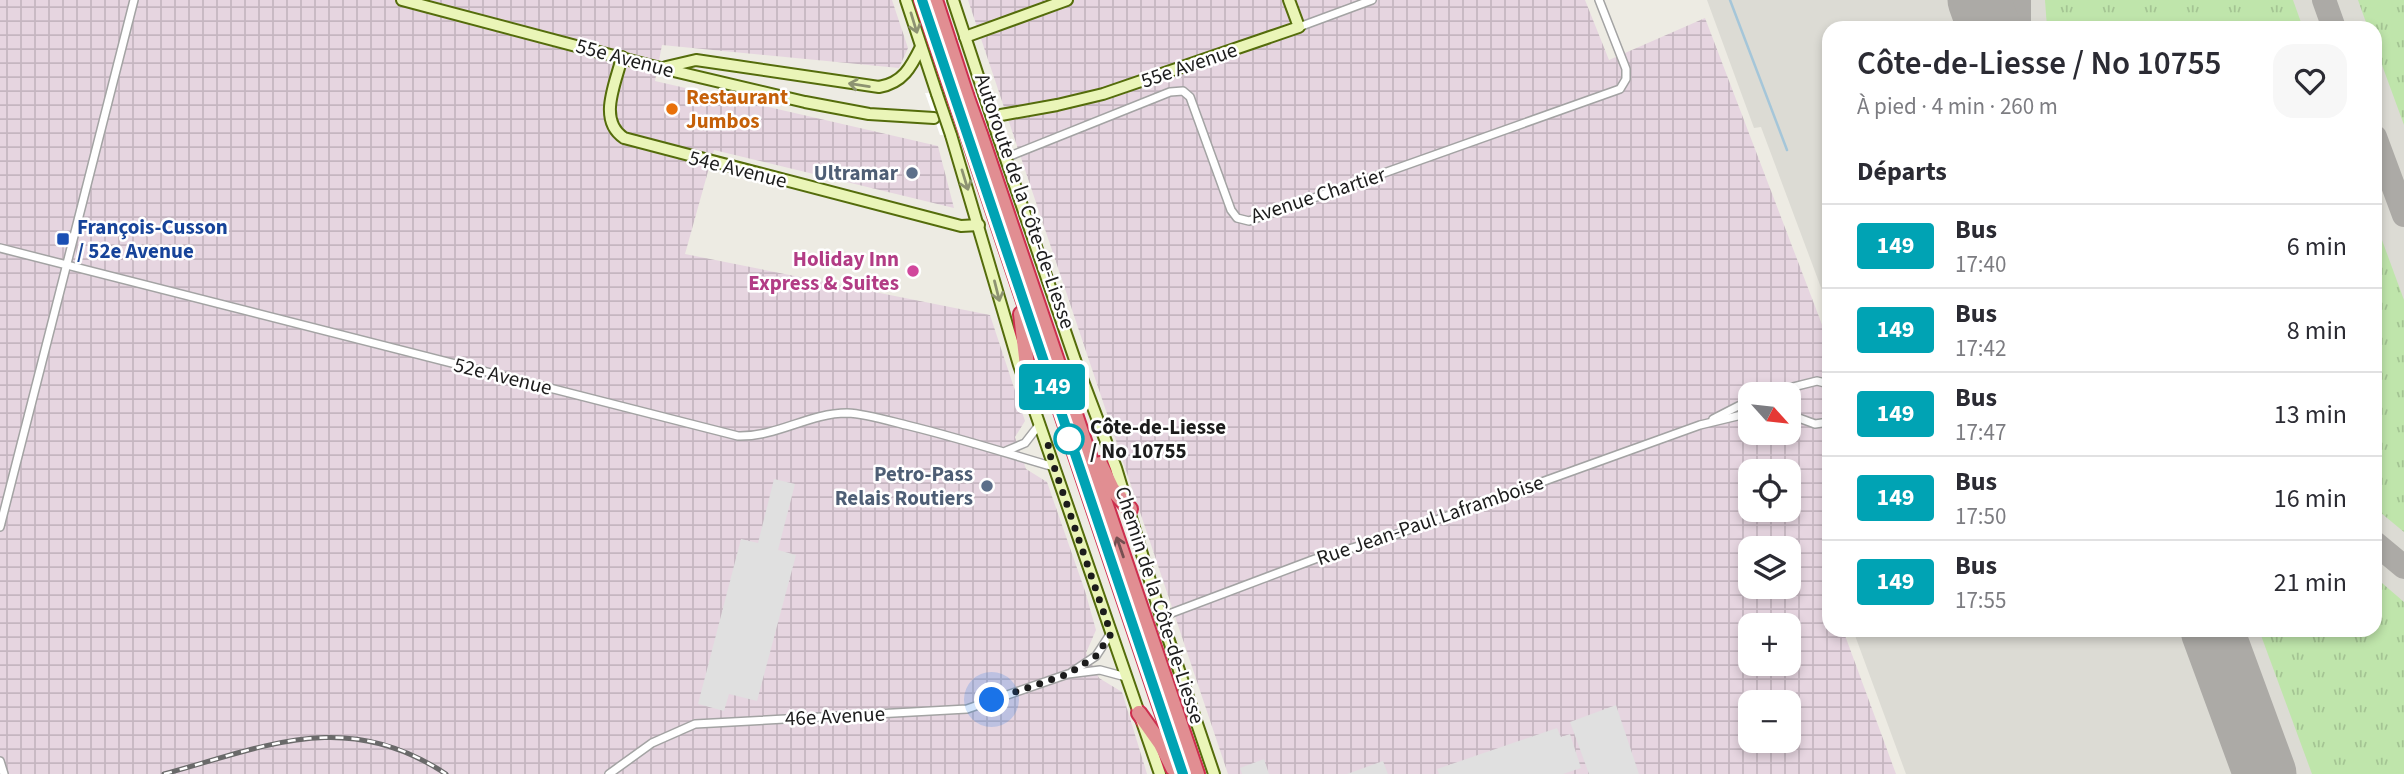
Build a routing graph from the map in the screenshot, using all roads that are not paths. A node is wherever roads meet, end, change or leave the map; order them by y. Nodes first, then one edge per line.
1 (134, 0) edge
2 (402, 0) edge
3 (906, 0) edge
4 (922, 0) edge
5 (935, 0) edge
6 (953, 0) edge
7 (1067, 0) edge
8 (1289, 0) edge
9 (1372, 0) edge
10 (1599, 0) edge
11 (1299, 27) junction
12 (965, 37) junction
13 (921, 47) junction
14 (622, 57) junction
15 (661, 68) junction
16 (960, 95) junction
17 (1001, 115) dead end
18 (934, 118) dead end
19 (974, 135) junction
20 (1005, 158) junction
21 (979, 225) junction
22 (0, 248) edge
23 (67, 266) junction
24 (1016, 281) junction
25 (1822, 382) edge
26 (1801, 385) edge
27 (1031, 401) junction
28 (1738, 406) edge
29 (1738, 416) edge
30 (1076, 417) junction
31 (1801, 419) edge
32 (1822, 423) edge
33 (1039, 425) junction
34 (1700, 425) junction
35 (1006, 451) junction
36 (1054, 467) junction
37 (1129, 509) junction
38 (0, 527) edge
39 (1161, 617) junction
40 (1111, 634) junction
41 (1068, 674) junction
42 (1126, 677) junction
43 (1139, 713) junction
44 (0, 761) edge
45 (4, 774) edge
46 (609, 774) edge
47 (1160, 774) edge
48 (1176, 774) edge
49 (1183, 774) edge
50 (1197, 774) edge
51 (1214, 774) edge

1 - 23 street
2 - 14 main road, 55e Avenue
3 -> 13 main road
4 - 16 highway, Autoroute de la Côte-de-Liesse
5 - 16 highway, Autoroute de la Côte-de-Liesse
6 - 12 main road, Chemin de la Côte-de-Liesse
7 - 12 main road
8 - 11 main road
9 - 11 street, 55e Avenue
10 - 20 street, Avenue Chartier
11 - 17 main road, 55e Avenue
12 - 20 main road, Chemin de la Côte-de-Liesse, bridge
13 -> 15 main road
13 -> 21 main road, bridge
14 - 15 main road, 55e Avenue
14 - 21 main road, 54e Avenue
15 - 18 main road, 55e Avenue
16 - 19 highway, Autoroute de la Côte-de-Liesse, bridge
19 - 24 highway, Autoroute de la Côte-de-Liesse
19 - 30 highway, Autoroute de la Côte-de-Liesse
20 - 37 main road, Chemin de la Côte-de-Liesse
21 -> 27 main road
22 - 23 street, 52e Avenue
23 - 35 street, 52e Avenue
23 - 38 street
24 - 27 highway
24 - 49 highway, Autoroute de la Côte-de-Liesse
25 - 26 street
27 - 33 main road
28 - 34 street, Rue Jean-Paul Laframboise
29 - 34 street, Rue Jean-Paul Laframboise
30 - 37 highway
50 -> 30 highway, Autoroute de la Côte-de-Liesse
31 - 32 street
33 - 35 street
33 - 36 main road
34 - 39 street, Rue Jean-Paul Laframboise
35 - 36 street, 52e Avenue
36 - 40 main road
37 - 39 main road, Chemin de la Côte-de-Liesse
39 - 51 main road, Chemin de la Côte-de-Liesse
40 - 41 street, 46e Avenue
40 - 42 main road
41 - 42 street, 46e Avenue
41 - 46 street, 46e Avenue
42 - 43 main road
43 - 47 main road
43 - 48 highway
44 - 45 street

